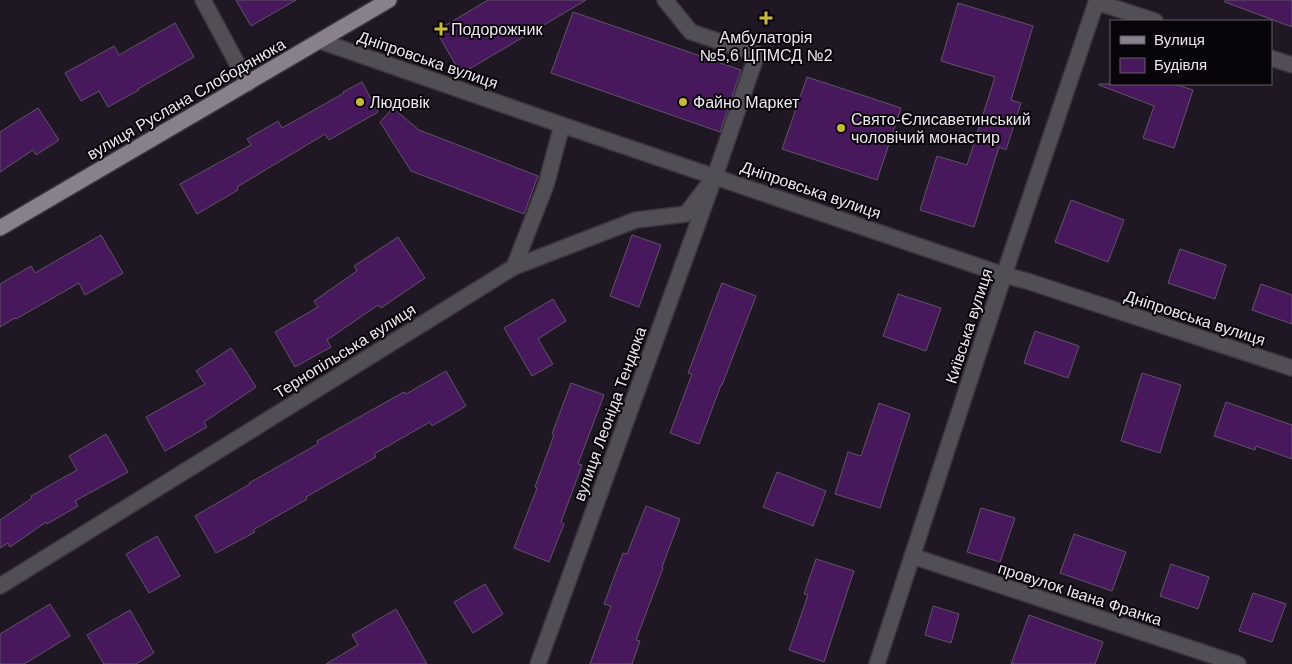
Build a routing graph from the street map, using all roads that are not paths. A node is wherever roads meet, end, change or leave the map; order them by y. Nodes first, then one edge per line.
1 (202, 0) edge
2 (389, 0) edge
3 (665, 0) edge
4 (1097, 1) edge
5 (1152, 20) edge
6 (320, 41) junction
7 (1272, 58) edge
8 (1292, 65) edge
9 (247, 84) junction
10 (562, 125) junction
11 (715, 176) junction
12 (0, 228) edge
13 (514, 267) junction
14 (1004, 274) junction
15 (1292, 368) edge
16 (912, 556) junction
17 (0, 586) edge
18 (538, 664) edge
19 (877, 664) edge
20 (1238, 664) edge

1 - 9 street
2 - 6 main road, вулиця Руслана Слободянюка
3 - 11 street, вулиця Леоніда Тендюка
4 - 5 street
4 - 14 street, Київська вулиця
6 - 9 main road, вулиця Руслана Слободянюка
6 - 10 street, Дніпровська вулиця
7 - 8 street
9 - 12 main road, вулиця Руслана Слободянюка
10 - 11 street, Дніпровська вулиця
10 - 13 street
11 - 13 street, Тернопільська вулиця
11 - 14 street, Дніпровська вулиця
11 - 18 street, вулиця Леоніда Тендюка
13 - 17 street, Тернопільська вулиця
14 - 15 street, Дніпровська вулиця
14 - 16 street, Київська вулиця
16 - 19 street, Київська вулиця
16 - 20 street, провулок Івана Франка

